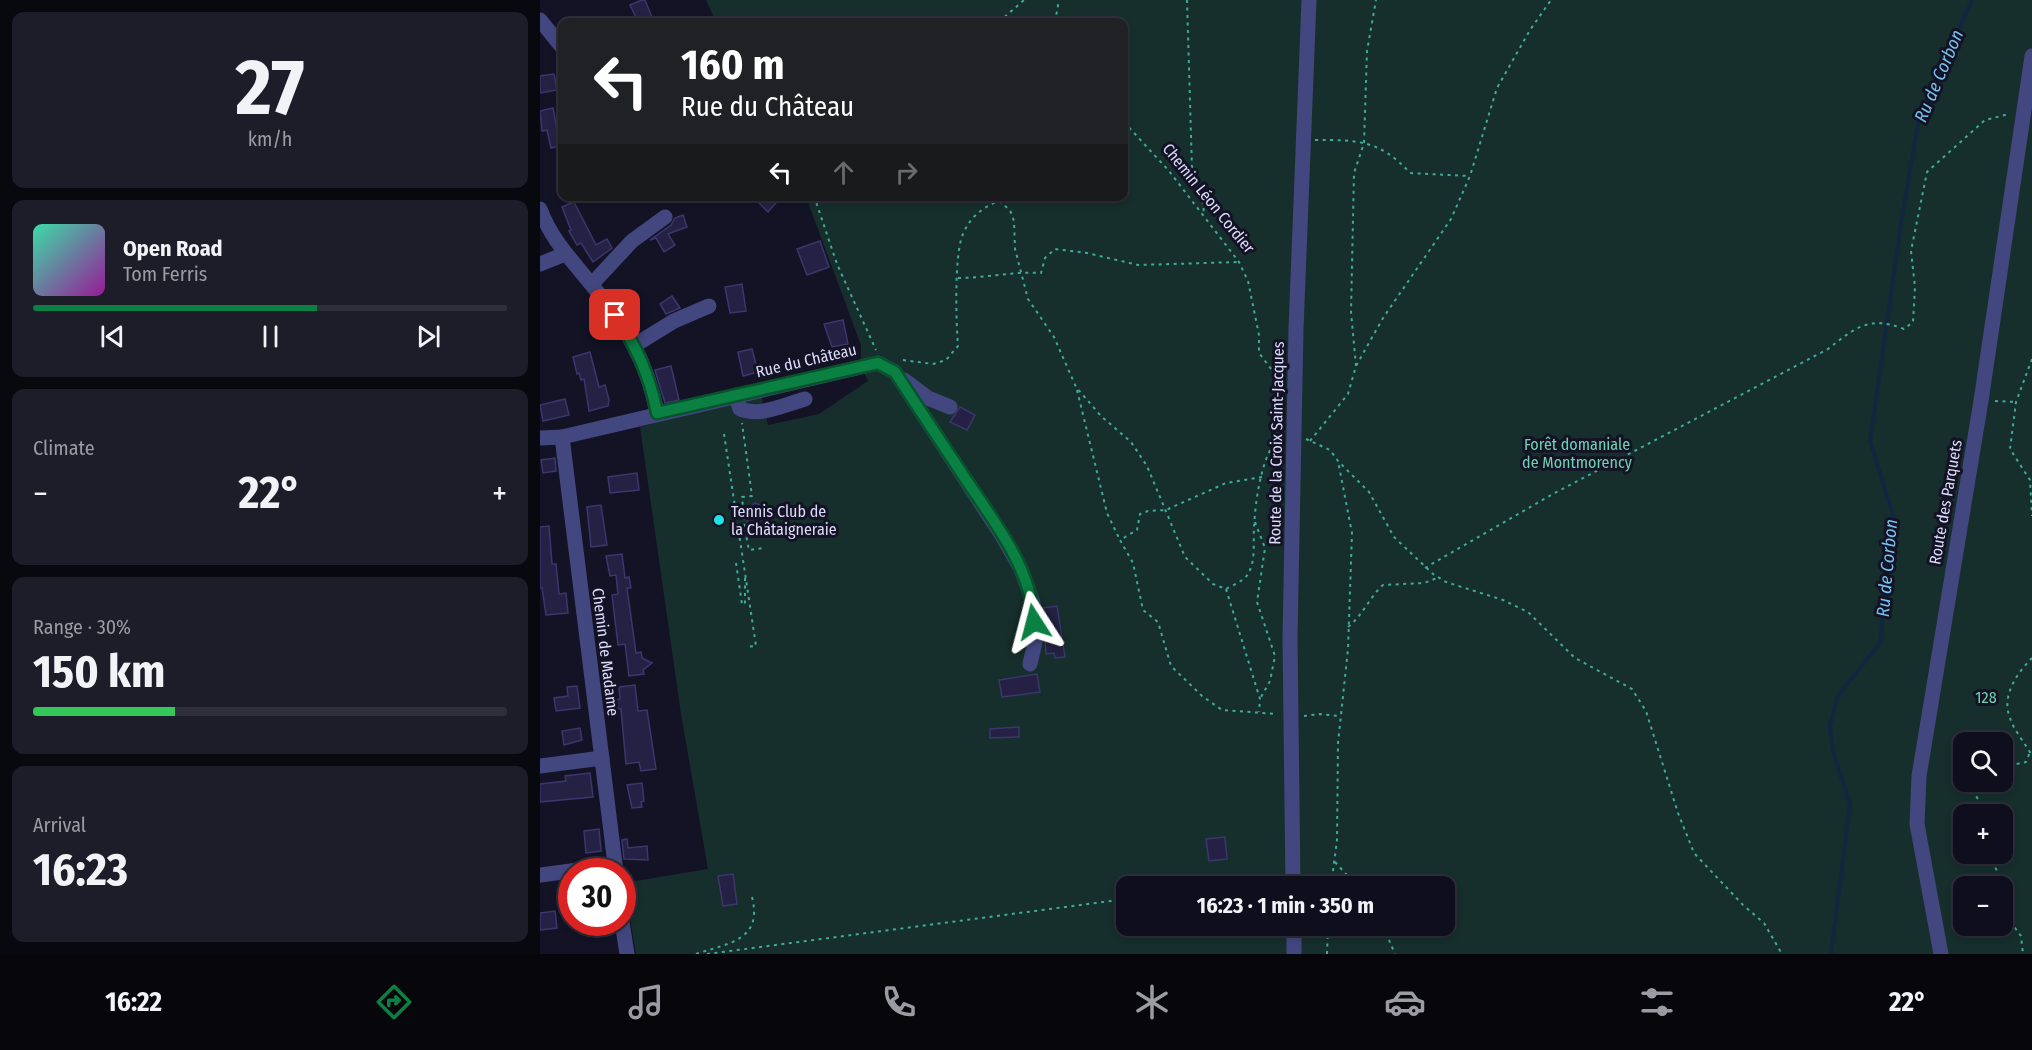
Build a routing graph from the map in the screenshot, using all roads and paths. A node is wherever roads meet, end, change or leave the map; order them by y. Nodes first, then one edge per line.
1 (1024, 0) edge
2 (1059, 0) edge
3 (1187, 0) edge
4 (1309, 0) edge
5 (1376, 0) edge
6 (1551, 0) edge
7 (1004, 18) edge
8 (1056, 18) edge
9 (540, 20) edge
10 (558, 41) edge
11 (2032, 56) edge
12 (2024, 109) junction
13 (1128, 126) edge
14 (1303, 140) junction
15 (1364, 143) junction
16 (1470, 176) junction
17 (816, 201) edge
18 (996, 201) edge
19 (1002, 201) edge
20 (540, 209) edge
21 (1205, 216) junction
22 (665, 217) dead end
23 (565, 254) junction
24 (1239, 262) junction
25 (540, 264) edge
26 (1019, 271) junction
27 (958, 278) junction
28 (592, 284) junction
29 (709, 306) dead end
30 (635, 345) junction
31 (880, 357) dead end
32 (2032, 359) edge
33 (1356, 366) junction
34 (896, 367) junction
35 (1278, 377) junction
36 (1077, 387) junction
37 (804, 399) dead end
38 (1981, 400) junction
39 (738, 402) junction
40 (2016, 402) junction
41 (1287, 403) junction
42 (950, 407) dead end
43 (657, 413) junction
44 (1280, 426) dead end
45 (1295, 432) junction
46 (724, 434) dead end
47 (562, 437) junction
48 (1279, 437) junction
49 (540, 438) edge
50 (1311, 441) junction
51 (1338, 461) junction
52 (1262, 477) junction
53 (1166, 510) junction
54 (2032, 516) edge
55 (1254, 520) junction
56 (745, 530) junction
57 (741, 532) junction
58 (1120, 540) junction
59 (764, 548) dead end
60 (736, 563) dead end
61 (745, 566) junction
62 (1425, 568) junction
63 (1439, 577) junction
64 (1226, 589) junction
65 (1348, 627) junction
66 (747, 647) dead end
67 (2032, 658) edge
68 (1030, 664) dead end
69 (1260, 699) junction
70 (1258, 713) junction
71 (1289, 715) junction
72 (1340, 716) junction
73 (2031, 754) edge
74 (602, 758) junction
75 (2013, 765) edge
76 (540, 766) edge
77 (614, 858) edge
78 (1335, 862) junction
79 (558, 873) edge
80 (540, 874) edge
81 (1293, 876) edge
82 (1333, 876) edge
83 (1348, 876) edge
84 (752, 897) dead end
85 (1116, 900) edge
86 (2013, 928) edge
87 (624, 936) edge
88 (1294, 936) edge
89 (1328, 936) edge
90 (1387, 936) edge
91 (627, 954) edge
92 (696, 954) edge
93 (707, 954) edge
94 (1294, 954) edge
95 (1327, 954) edge
96 (1395, 954) edge
97 (1782, 954) edge
98 (1941, 954) edge
99 (2023, 954) edge

1 - 7 path
2 - 8 path
3 - 21 path
4 - 14 street, Route de la Croix Saint-Jacques
5 - 15 path
6 - 16 path
9 - 10 street
11 - 12 street, Route des Parquets
12 - 38 street, Route des Parquets
12 - 62 path
13 - 21 path, Chemin Léon Cordier
14 - 15 path
14 - 41 street, Route de la Croix Saint-Jacques
15 - 16 path
15 - 33 path
16 - 33 path
17 - 31 path
18 - 27 path
19 - 26 path
20 - 23 street
21 - 24 path, Chemin Léon Cordier
22 - 28 street
23 - 25 street
23 - 28 street
24 - 26 path
24 - 35 path, Chemin Léon Cordier
26 - 27 path
26 - 36 path
27 - 34 path
28 - 30 street
29 - 30 street
30 - 43 street
32 - 40 path
33 - 50 path
34 - 39 street, Rue du Château
34 - 42 street
34 - 68 street
35 - 41 path, Chemin Léon Cordier
35 - 41 path
36 - 53 path
36 - 58 path
37 - 39 street
38 - 40 path
38 - 98 street, Route des Parquets
39 - 43 street, Rue du Château
39 - 56 path
40 - 54 path
41 - 45 street, Route de la Croix Saint-Jacques
43 - 47 street, Rue du Château
44 - 48 path
45 - 48 path
45 - 50 path
45 - 71 street, Route de la Croix Saint-Jacques
46 - 57 path
47 - 49 street, Rue du Château
47 - 74 street, Chemin de Madame
48 - 52 path
50 - 51 path
51 - 62 path
51 - 65 path
52 - 53 path
52 - 55 path
53 - 58 path
53 - 64 path
55 - 64 path
55 - 69 path
56 - 57 path
56 - 59 path
57 - 61 path
58 - 70 path
60 - 61 path
61 - 66 path
62 - 63 path
63 - 65 path
63 - 97 path
64 - 69 path
65 - 72 path
67 - 73 path
69 - 70 path
70 - 71 path
71 - 72 path
71 - 81 street, Route de la Croix Saint-Jacques
72 - 78 path
73 - 75 path
74 - 76 street
74 - 77 street, Chemin de Madame
78 - 82 path
78 - 83 path
79 - 80 street
84 - 92 path
85 - 93 path
86 - 99 path
87 - 91 street
88 - 94 street
89 - 95 path
90 - 96 path

